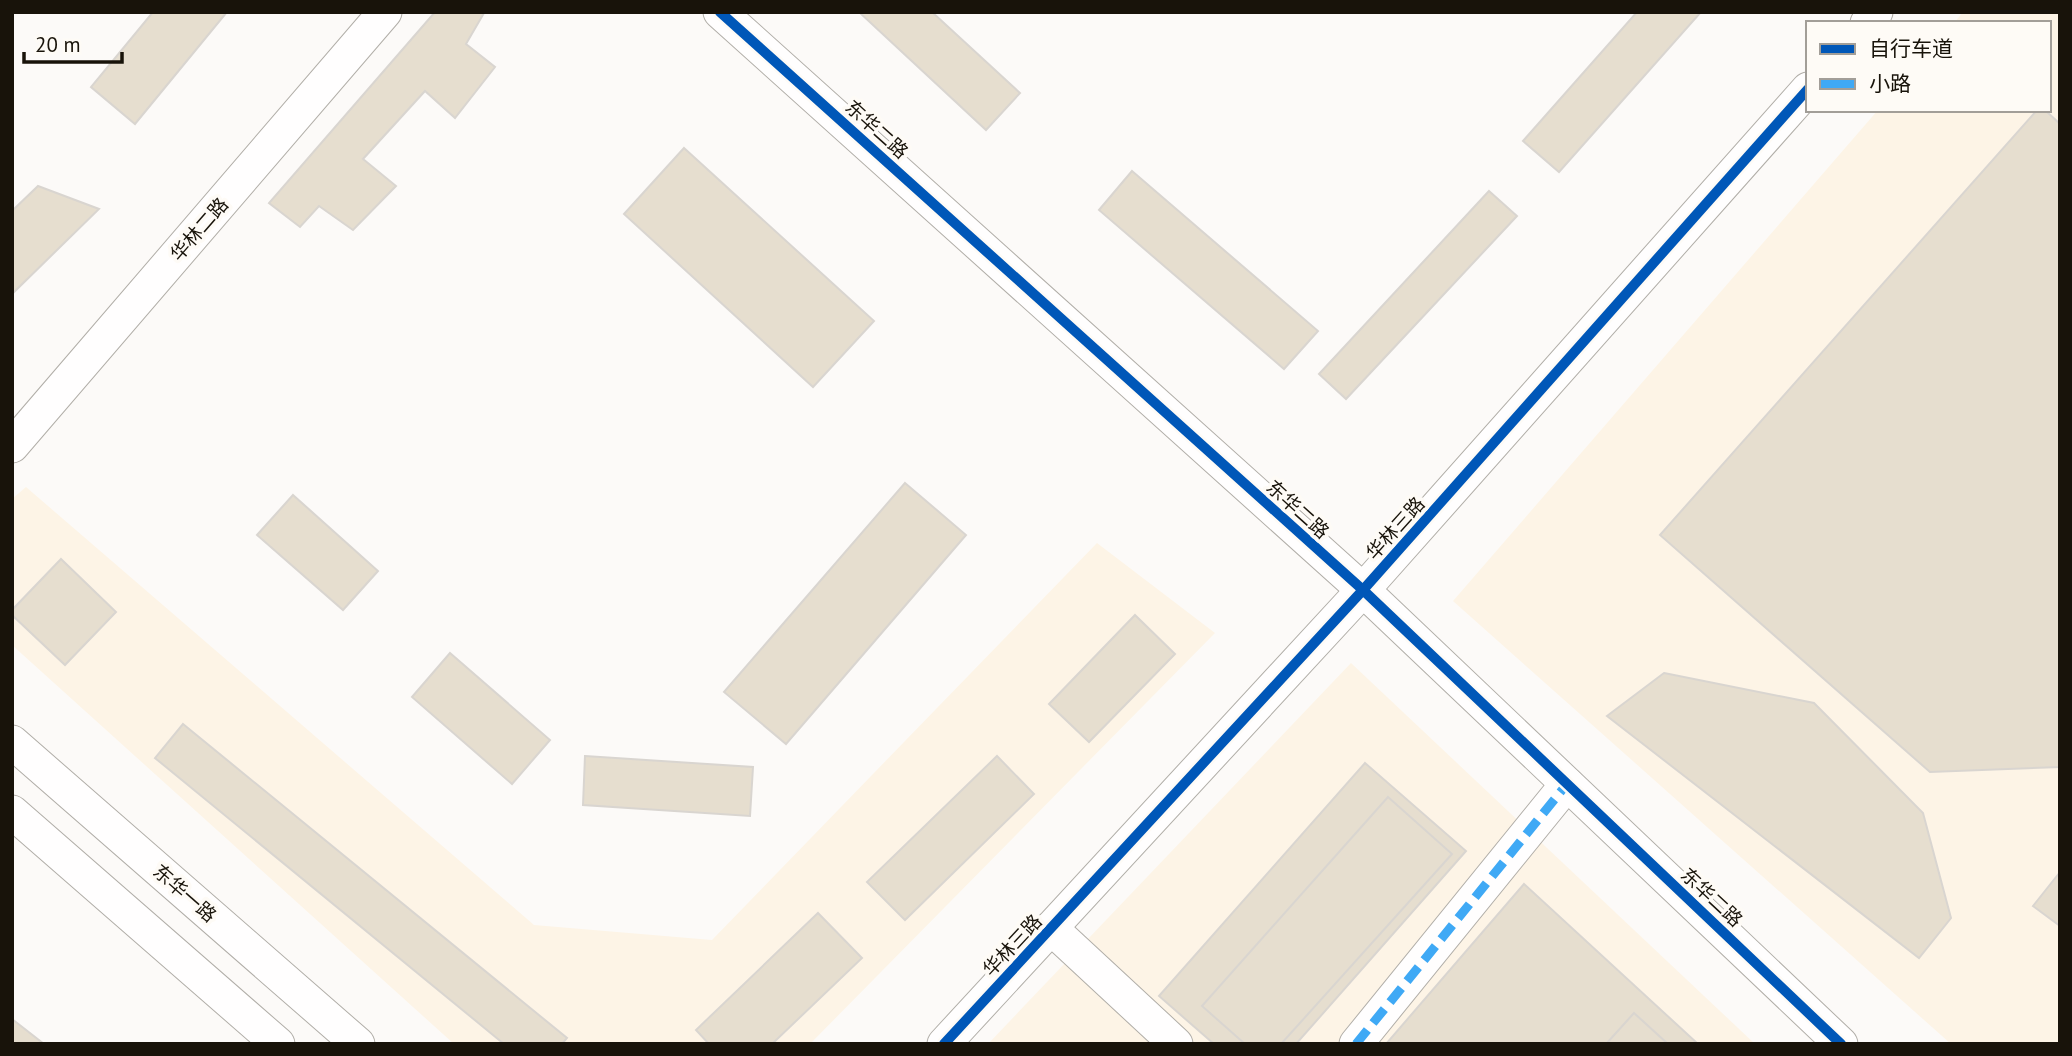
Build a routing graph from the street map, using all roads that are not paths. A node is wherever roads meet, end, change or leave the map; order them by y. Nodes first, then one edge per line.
1 (385, 12) edge
2 (720, 12) edge
3 (1806, 91) edge
4 (12, 446) edge
5 (1363, 590) junction
6 (12, 742) edge
7 (1567, 784) junction
8 (12, 812) edge
9 (1051, 928) junction
10 (278, 1044) edge
11 (358, 1044) edge
12 (944, 1044) edge
13 (1176, 1044) edge
14 (1356, 1044) edge
15 (1841, 1044) edge

1 - 4 street, 华林二路
2 - 5 street, 东华二路
3 - 5 street, 华林三路
5 - 7 street, 东华二路
5 - 9 street, 华林三路
6 - 11 street, 东华一路
7 - 14 street
7 - 15 street, 东华二路
8 - 10 street
9 - 12 street, 华林三路
9 - 13 street

